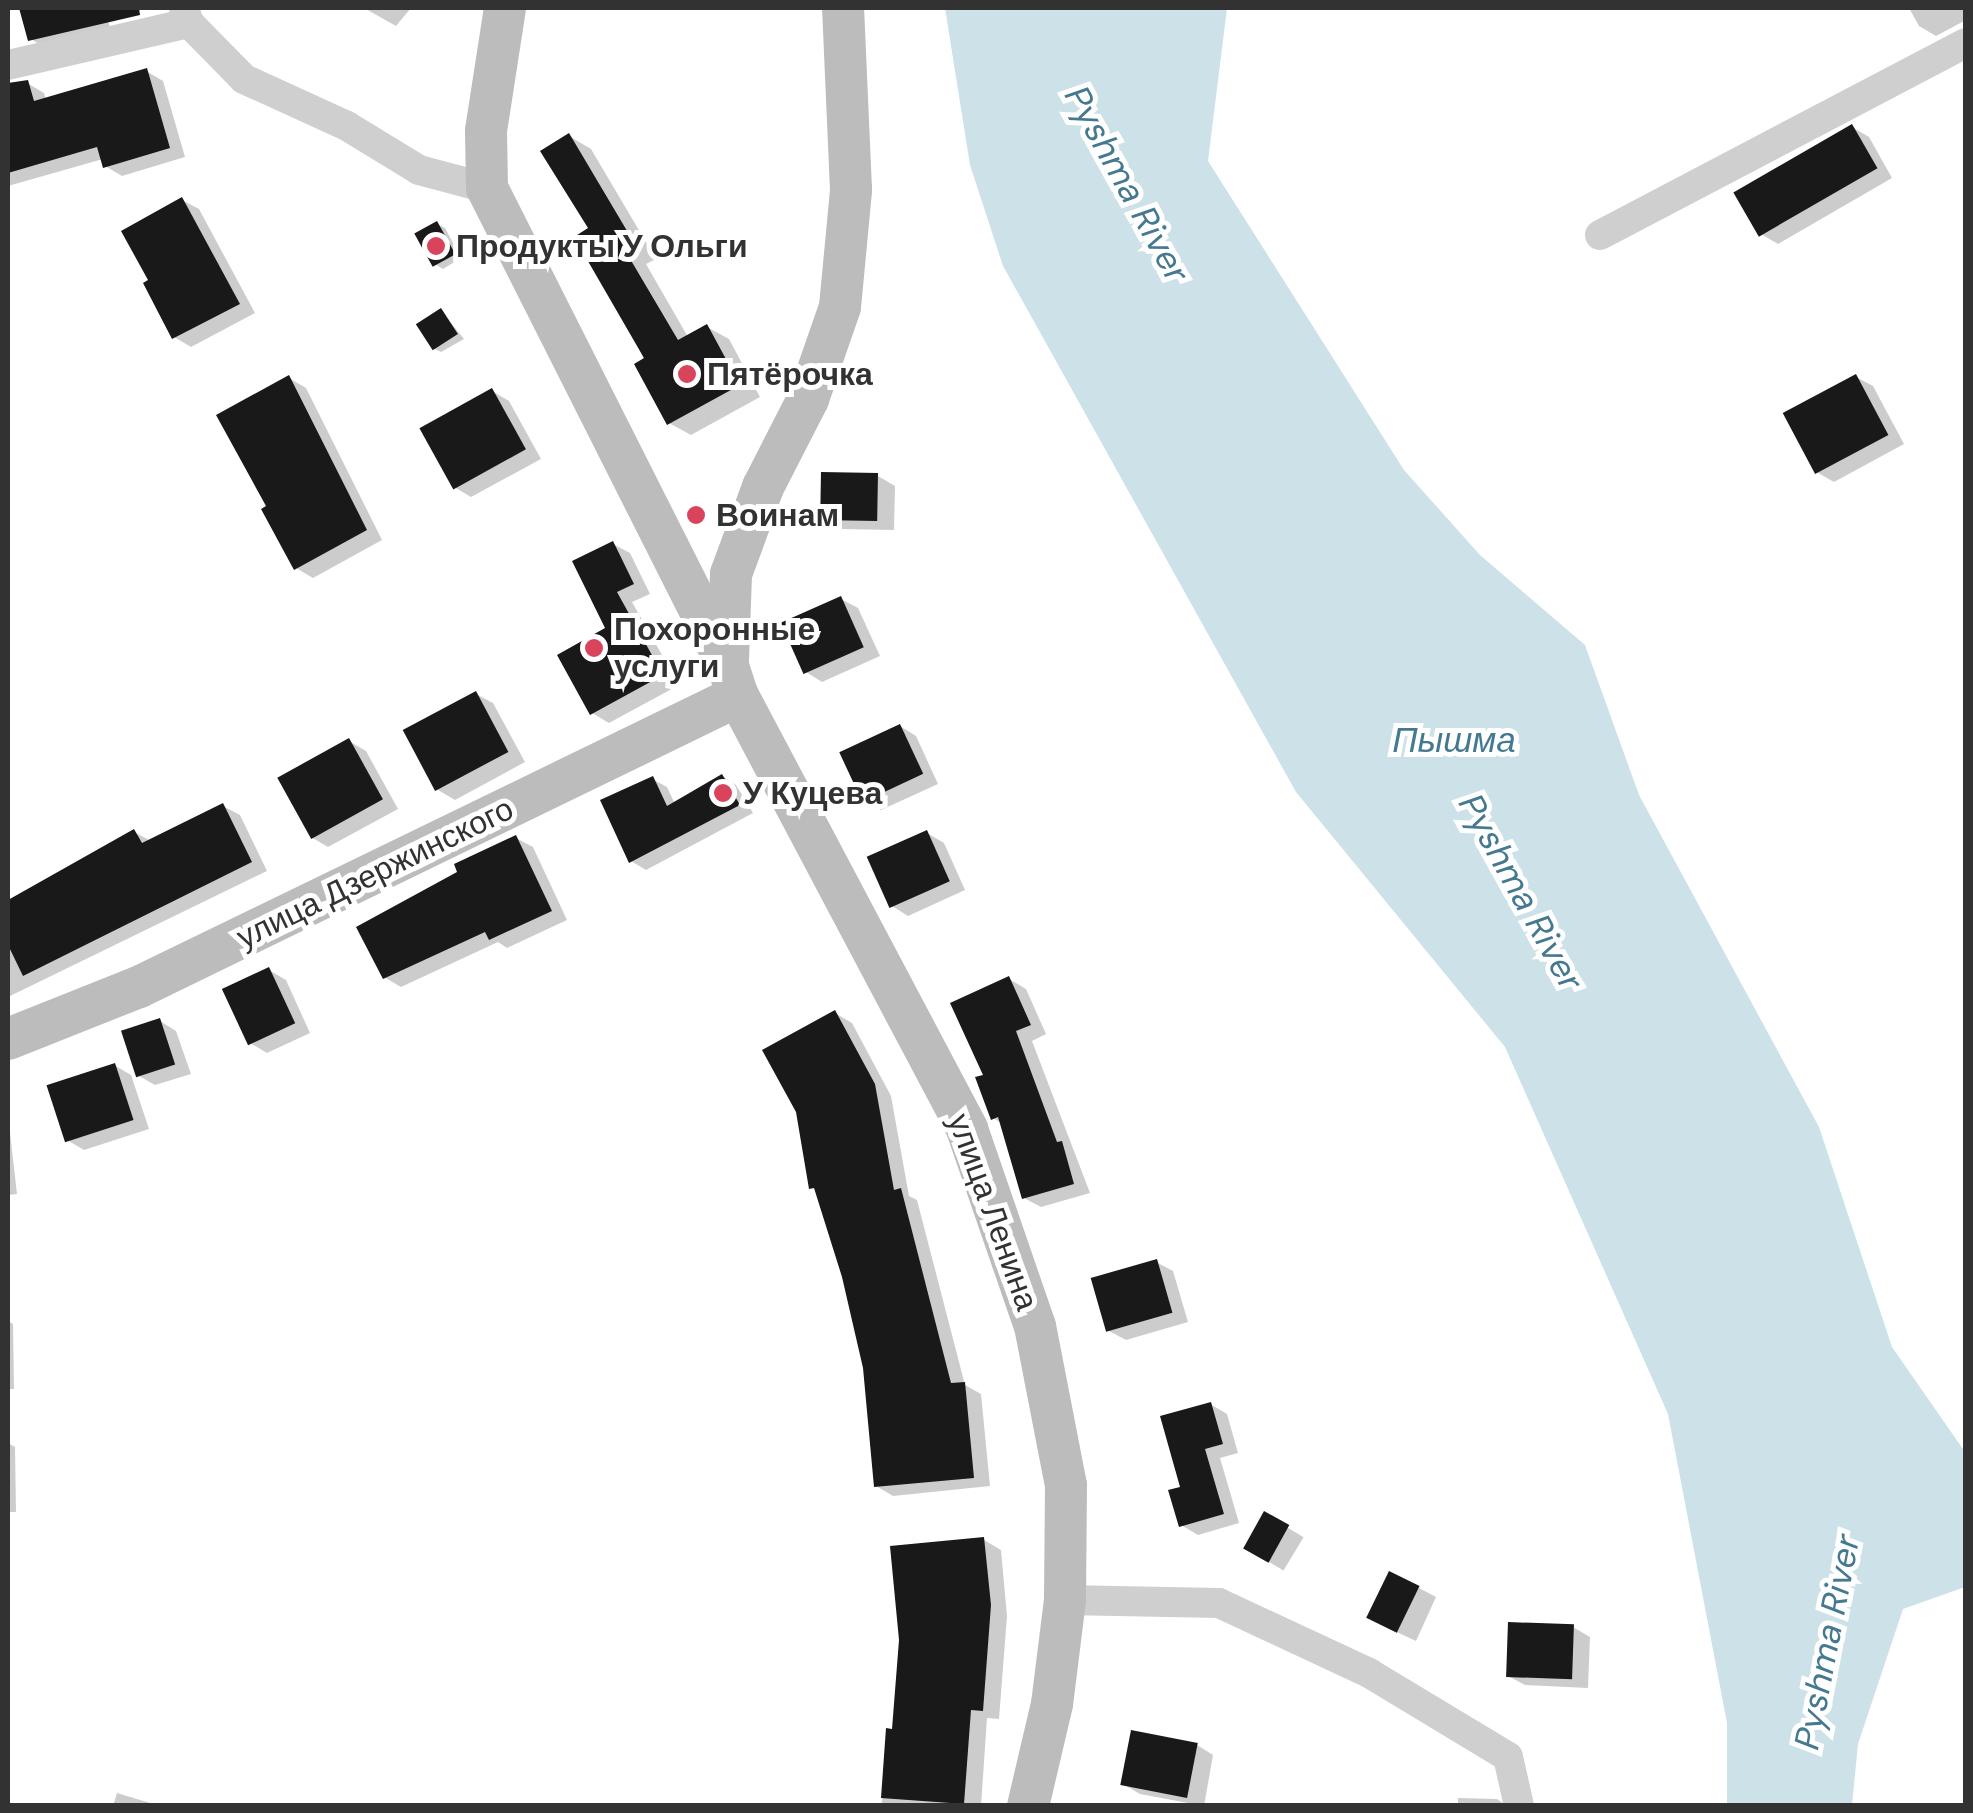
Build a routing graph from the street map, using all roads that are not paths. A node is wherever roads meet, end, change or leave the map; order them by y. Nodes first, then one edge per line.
1 (505, 8) edge
2 (842, 8) edge
3 (187, 15) edge
4 (1966, 42) edge
5 (8, 65) edge
6 (487, 188) junction
7 (1600, 235) dead end
8 (733, 681) junction
9 (8, 1040) edge
10 (1065, 1600) junction
11 (1028, 1806) edge
12 (1518, 1806) edge

1 - 6 main road
2 - 8 main road
3 - 5 street
3 - 6 street
4 - 7 street
6 - 8 main road, улица Ленина
8 - 9 main road, улица Дзержинского
8 - 10 main road, улица Ленина
10 - 11 main road, улица Ленина
10 - 12 street

